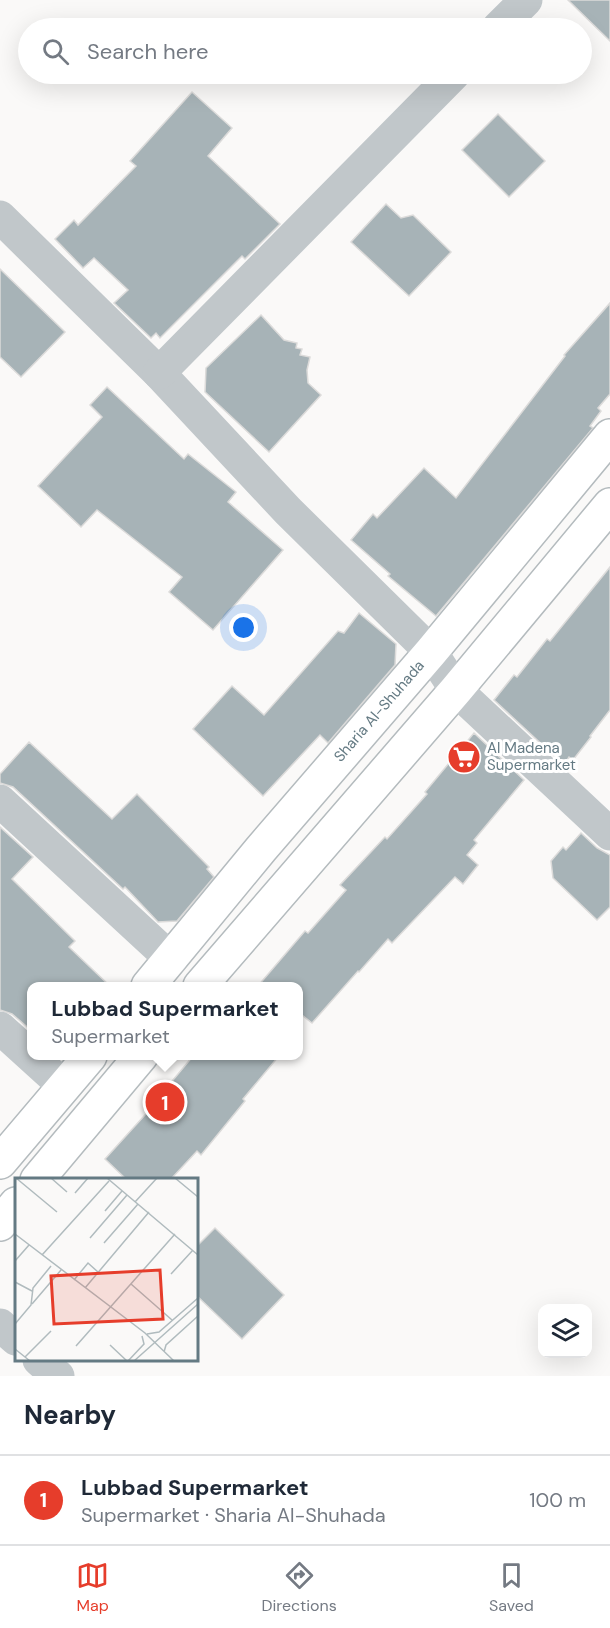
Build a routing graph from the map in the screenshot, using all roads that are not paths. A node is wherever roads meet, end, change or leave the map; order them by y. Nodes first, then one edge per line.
1 (526, 0) edge
2 (508, 18) edge
3 (444, 84) edge
4 (0, 217) edge
5 (159, 373) junction
6 (610, 436) edge
7 (610, 505) edge
8 (431, 652) junction
9 (456, 690) junction
10 (0, 801) edge
11 (610, 834) edge
12 (171, 959) junction
13 (152, 982) edge
14 (204, 982) edge
15 (0, 1028) edge
16 (27, 1052) edge
17 (35, 1060) edge
18 (87, 1060) edge
19 (138, 1060) edge
20 (64, 1086) junction
21 (0, 1162) edge
22 (38, 1178) edge
23 (15, 1205) edge
24 (0, 1224) edge
25 (0, 1325) edge
26 (15, 1339) edge
27 (41, 1361) edge
28 (58, 1376) edge

1 - 2 street
3 - 5 street
4 - 5 street
5 - 8 street
6 - 8 main road, Sharia Al-Shuhada
7 - 9 main road
8 - 9 street
8 - 12 main road, Sharia Al-Shuhada
9 - 11 street
9 - 14 main road
10 - 12 street
12 - 13 main road, Sharia Al-Shuhada
15 - 16 street
17 - 20 street
18 - 20 main road
19 - 22 main road
20 - 21 main road
23 - 24 main road
25 - 26 street
27 - 28 street

